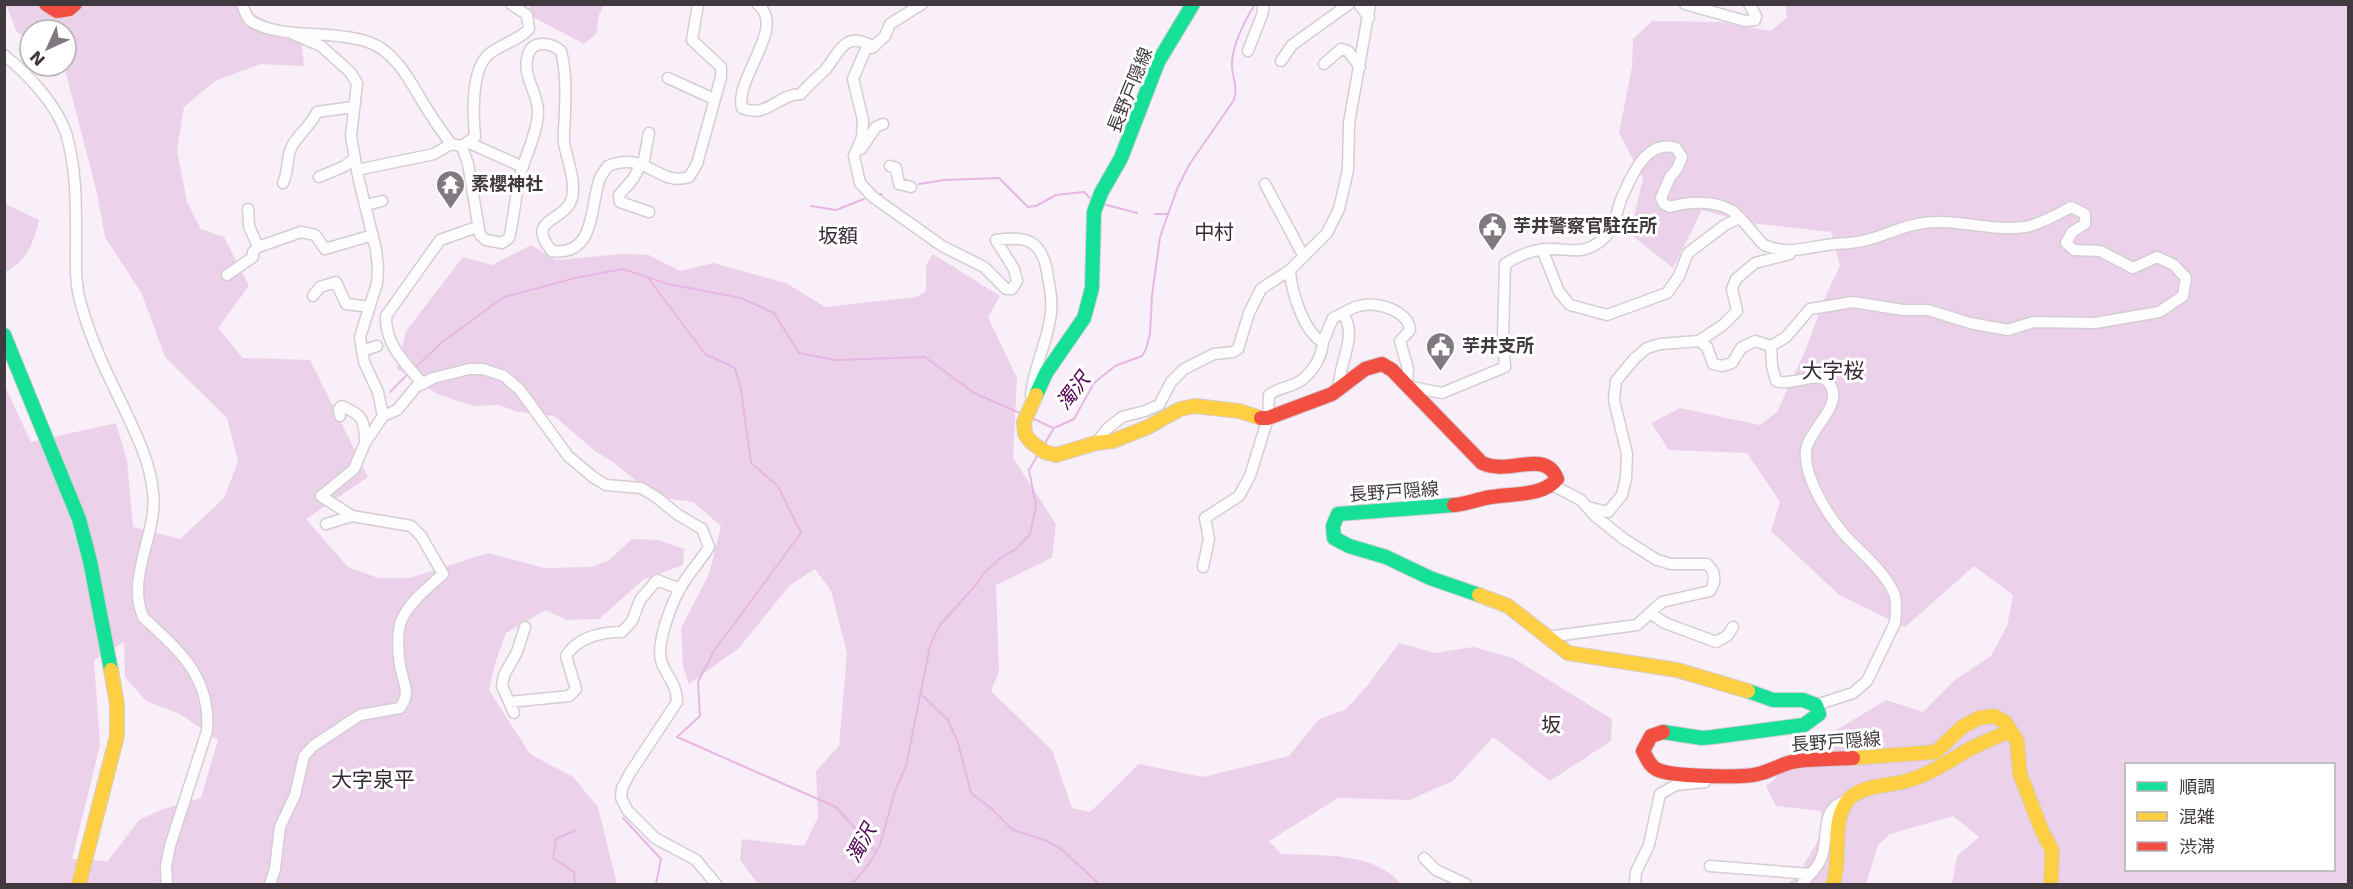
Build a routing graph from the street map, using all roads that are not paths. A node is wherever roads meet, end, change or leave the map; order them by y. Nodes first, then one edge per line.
1 (46, 4) edge
2 (75, 4) edge
3 (242, 4) edge
4 (511, 4) edge
5 (698, 4) edge
6 (757, 4) edge
7 (1193, 4) edge
8 (1264, 4) edge
9 (1349, 4) edge
10 (1359, 4) edge
11 (1370, 4) edge
12 (1685, 4) edge
13 (1749, 4) edge
14 (924, 8) edge
15 (1369, 18) junction
16 (286, 32) junction
17 (868, 44) junction
18 (1248, 51) dead end
19 (4, 55) edge
20 (1281, 61) dead end
21 (1324, 64) dead end
22 (1360, 67) junction
23 (668, 78) dead end
24 (714, 99) junction
25 (353, 107) junction
26 (883, 124) dead end
27 (649, 133) dead end
28 (460, 144) junction
29 (856, 153) junction
30 (355, 159) junction
31 (642, 165) junction
32 (523, 166) junction
33 (890, 166) dead end
34 (357, 170) junction
35 (319, 177) dead end
36 (283, 183) dead end
37 (1265, 184) dead end
38 (910, 187) dead end
39 (382, 201) dead end
40 (366, 205) junction
41 (248, 209) dead end
42 (649, 212) dead end
43 (1739, 218) junction
44 (477, 227) junction
45 (373, 235) junction
46 (258, 247) junction
47 (1542, 249) junction
48 (1793, 252) junction
49 (1303, 255) junction
50 (1290, 270) junction
51 (227, 275) dead end
52 (313, 296) dead end
53 (370, 307) junction
54 (1344, 315) junction
55 (4, 335) edge
56 (1699, 341) junction
57 (1323, 342) junction
58 (377, 346) dead end
59 (1771, 346) junction
60 (362, 351) junction
61 (423, 384) junction
62 (1407, 386) junction
63 (1339, 390) junction
64 (1029, 408) junction
65 (340, 416) dead end
66 (383, 416) junction
67 (1268, 418) junction
68 (1096, 443) junction
69 (365, 444) junction
70 (1552, 485) junction
71 (1587, 507) junction
72 (352, 516) junction
73 (326, 524) dead end
74 (1203, 567) dead end
75 (680, 589) junction
76 (1650, 614) junction
77 (525, 627) dead end
78 (1732, 627) dead end
79 (1547, 637) junction
80 (509, 702) junction
81 (1816, 705) junction
82 (514, 713) dead end
83 (2010, 731) junction
84 (1732, 776) junction
85 (1847, 800) junction
86 (1424, 858) dead end
87 (1710, 866) dead end
88 (1810, 874) junction
89 (79, 885) edge
90 (167, 885) edge
91 (270, 885) edge
92 (716, 885) edge
93 (1466, 885) edge
94 (1635, 885) edge
95 (1802, 885) edge
96 (1833, 885) edge
97 (2051, 885) edge

1 - 2 main road
3 - 16 street
4 - 28 street
5 - 24 street
6 - 17 street
7 - 64 main road, 長野戸隠線
8 - 18 street
9 - 20 street
10 - 15 street
11 - 15 street
12 - 13 street
14 - 17 street
15 - 22 street
16 - 25 street
16 - 28 street
17 - 29 street
19 - 90 street
21 - 22 street
22 - 49 street
23 - 24 street
24 - 31 street
25 - 30 street
25 - 36 street
26 - 29 street
27 - 31 street
28 - 32 street
28 - 34 street
28 - 44 street
29 - 64 street
30 - 34 street
30 - 35 street
31 - 32 street
31 - 42 street
32 - 44 street
33 - 38 street
34 - 40 street
37 - 49 street
39 - 40 street
40 - 45 street
41 - 46 street
43 - 47 street
43 - 47 street
43 - 48 street
44 - 61 street
45 - 46 street
45 - 53 street
46 - 51 street
47 - 62 street
48 - 56 street
48 - 59 street
49 - 50 street
50 - 57 street
50 - 68 street
52 - 53 street
53 - 60 street
54 - 57 street
54 - 62 street
54 - 63 street
55 - 89 main road
56 - 59 street
56 - 71 street
57 - 67 street
58 - 60 street
59 - 81 street
60 - 66 street
61 - 66 street
61 - 75 street
62 - 63 main road
62 - 70 main road
63 - 67 main road
64 - 68 main road, 長野戸隠線
65 - 69 street
66 - 69 street
67 - 68 main road, 長野戸隠線
67 - 74 street
69 - 72 street
70 - 71 street
70 - 79 main road, 長野戸隠線
71 - 76 street
72 - 73 street
72 - 91 street
75 - 80 street
75 - 92 street
76 - 78 street
76 - 79 street
77 - 80 street
79 - 81 main road, 長野戸隠線
80 - 82 street
81 - 84 main road, 長野戸隠線
83 - 84 main road, 長野戸隠線
83 - 85 main road
83 - 97 main road
84 - 94 street
85 - 88 street
85 - 96 main road
86 - 93 street
87 - 88 street
88 - 95 street

